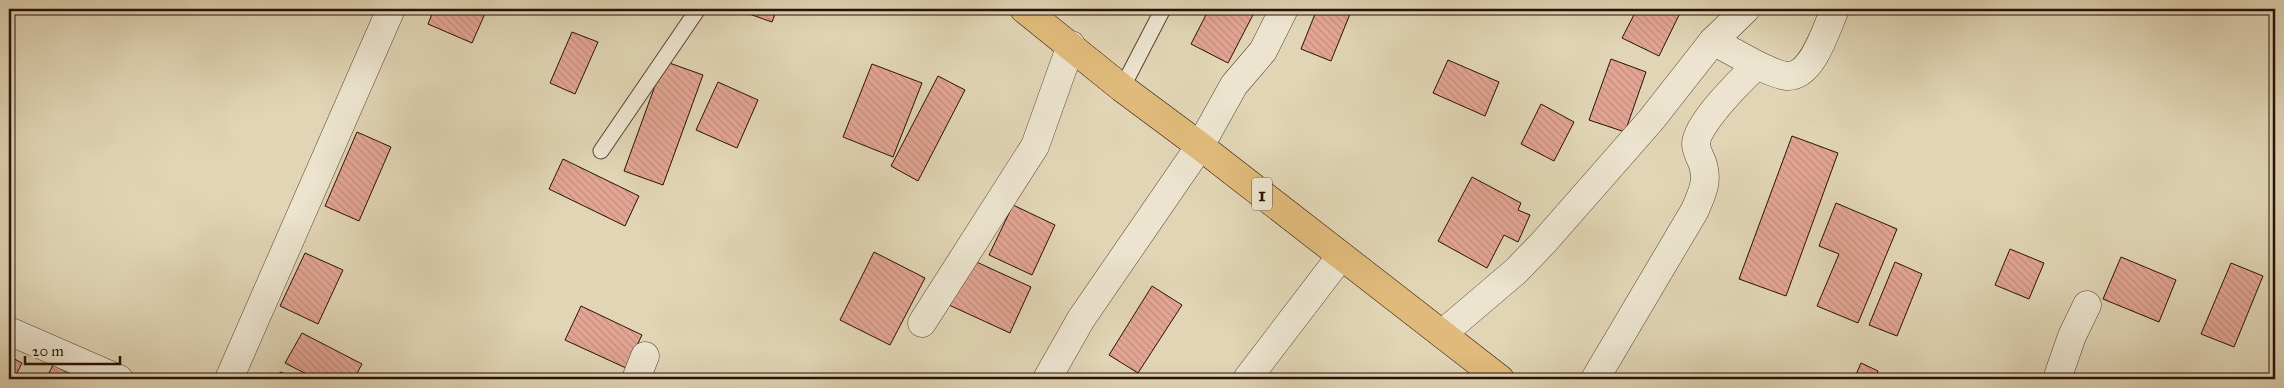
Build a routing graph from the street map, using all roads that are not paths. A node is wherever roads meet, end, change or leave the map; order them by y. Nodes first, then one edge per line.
1 (391, 9) edge
2 (698, 9) edge
3 (1024, 9) edge
4 (1162, 9) edge
5 (1284, 9) edge
6 (1746, 9) edge
7 (1835, 9) edge
8 (1717, 43) junction
9 (1071, 45) junction
10 (1751, 62) junction
11 (1122, 88) junction
12 (1200, 146) junction
13 (601, 151) dead end
14 (1341, 256) junction
15 (2087, 305) dead end
16 (922, 323) dead end
17 (9, 331) edge
18 (1442, 334) junction
19 (119, 379) edge
20 (229, 379) edge
21 (1046, 379) edge
22 (1248, 379) edge
23 (1500, 379) edge
24 (1596, 379) edge
25 (2057, 379) edge

1 - 20 street
2 - 13 lane
3 - 9 highway, 1
4 - 11 lane
5 - 12 street
6 - 8 street
7 - 10 street
8 - 10 street
8 - 18 street
9 - 11 highway, 1
9 - 16 street
10 - 24 street
11 - 12 highway, 1
12 - 14 highway, 1
12 - 21 street
14 - 18 highway, 1
14 - 22 street
15 - 25 street
17 - 19 street
18 - 23 highway, 1

